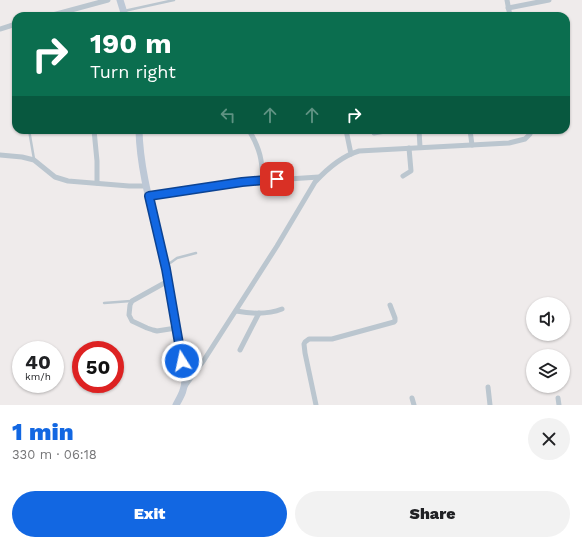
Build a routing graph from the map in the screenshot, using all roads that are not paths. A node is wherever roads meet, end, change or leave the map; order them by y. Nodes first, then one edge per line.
1 (108, 0) edge
2 (120, 0) edge
3 (174, 0) edge
4 (507, 0) edge
5 (549, 0) edge
6 (508, 8) junction
7 (68, 12) edge
8 (124, 12) edge
9 (128, 12) edge
10 (509, 12) edge
11 (12, 25) edge
12 (0, 29) edge
13 (30, 134) edge
14 (94, 134) edge
15 (138, 134) edge
16 (251, 134) edge
17 (347, 134) edge
18 (419, 134) edge
19 (471, 134) edge
20 (530, 134) edge
21 (472, 145) junction
22 (420, 147) junction
23 (409, 148) junction
24 (0, 154) edge
25 (351, 154) junction
26 (34, 160) junction
27 (402, 176) dead end
28 (319, 177) junction
29 (263, 180) junction
30 (97, 183) junction
31 (146, 186) junction
32 (149, 196) junction
33 (196, 253) dead end
34 (166, 266) junction
35 (168, 281) junction
36 (132, 301) junction
37 (104, 303) dead end
38 (390, 305) dead end
39 (282, 309) dead end
40 (236, 311) junction
41 (259, 313) junction
42 (176, 328) junction
43 (240, 350) dead end
44 (185, 386) junction
45 (488, 387) dead end
46 (412, 398) dead end
47 (558, 398) dead end
48 (176, 405) edge
49 (316, 405) edge
50 (414, 405) edge
51 (490, 405) edge
52 (559, 405) edge

1 - 7 street
2 - 8 main road
3 - 9 lane
4 - 6 street
5 - 6 street
6 - 10 street
11 - 12 street
13 - 26 lane
14 - 30 street
15 - 31 main road
16 - 29 street
17 - 25 street
18 - 22 street
19 - 21 street
20 - 21 street
21 - 22 street
22 - 23 street
23 - 25 street
23 - 27 street
24 - 26 street
25 - 28 street
26 - 30 street
28 - 29 street
28 - 40 street
29 - 32 street
30 - 31 street
31 - 32 main road
32 - 34 main road
33 - 34 lane
34 - 35 main road
35 - 36 street
35 - 42 main road
36 - 37 lane
36 - 42 street
38 - 49 street
39 - 41 street
40 - 41 street
40 - 44 street
41 - 43 street
42 - 44 main road
44 - 48 main road
45 - 51 street
46 - 50 street
47 - 52 street

